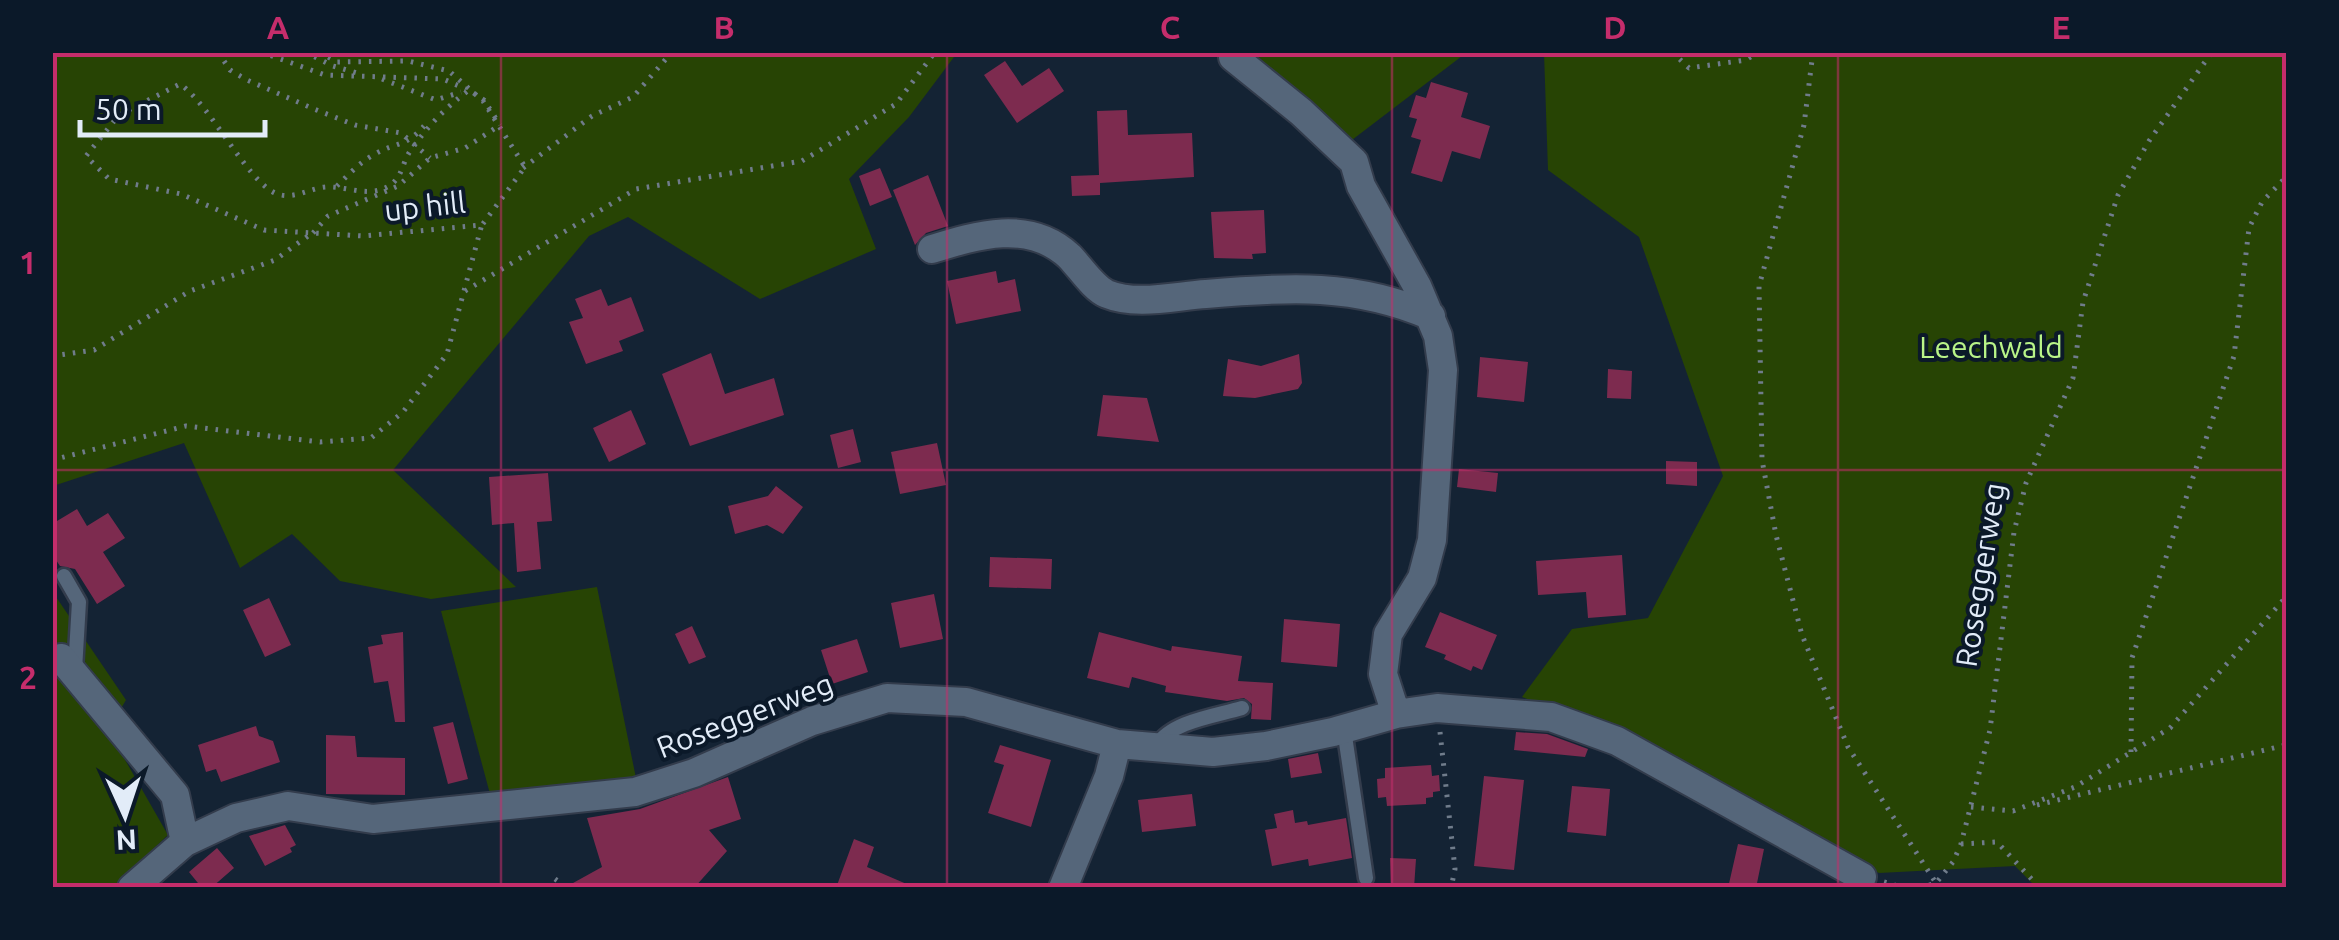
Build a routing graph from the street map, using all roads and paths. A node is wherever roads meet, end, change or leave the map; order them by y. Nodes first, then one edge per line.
1 (229, 52) edge
2 (261, 52) edge
3 (305, 52) edge
4 (319, 52) edge
5 (672, 52) edge
6 (935, 52) edge
7 (1672, 52) edge
8 (1758, 52) edge
9 (1812, 52) edge
10 (2212, 52) edge
11 (1233, 56) dead end
12 (366, 75) junction
13 (468, 90) junction
14 (500, 125) junction
15 (413, 144) junction
16 (430, 158) junction
17 (525, 166) junction
18 (2286, 176) edge
19 (330, 187) junction
20 (482, 225) junction
21 (313, 232) junction
22 (932, 249) dead end
23 (464, 292) junction
24 (1431, 316) junction
25 (52, 356) edge
26 (52, 460) edge
27 (64, 576) dead end
28 (2286, 597) edge
29 (68, 667) joint
30 (1242, 708) dead end
31 (1396, 714) junction
32 (1344, 729) junction
33 (1440, 730) dead end
34 (1116, 744) junction
35 (2286, 745) edge
36 (1156, 748) junction
37 (2132, 752) junction
38 (1971, 807) junction
39 (2014, 811) junction
40 (185, 842) junction
41 (1962, 844) junction
42 (1844, 875) edge
43 (1366, 878) dead end
44 (555, 880) dead end
45 (1936, 883) junction
46 (132, 888) edge
47 (568, 888) edge
48 (1063, 888) edge
49 (1450, 888) edge
50 (1919, 888) edge
51 (2040, 888) edge

1 - 15 path
2 - 12 path
3 - 12 path
4 - 13 path
5 - 17 path
6 - 23 path
7 - 8 path
9 - 45 path
10 - 38 path, Roseggerweg
11 - 24 street
12 - 13 path
12 - 13 path
13 - 14 path
13 - 15 path
14 - 16 path, up hill
14 - 17 path
15 - 16 path
15 - 19 path
15 - 19 path
16 - 21 path, up hill
17 - 20 path, up hill
17 - 20 path
18 - 37 path
19 - 21 path
20 - 21 path, up hill
20 - 23 path
21 - 25 path, up hill
22 - 24 street
23 - 26 path
24 - 31 street
27 - 29 lane
28 - 37 path
29 - 40 street
30 - 36 lane
31 - 32 street, Roseggerweg
31 - 42 street, Roseggerweg
32 - 36 street, Roseggerweg
32 - 43 lane
33 - 49 path
34 - 36 street, Roseggerweg
34 - 40 street, Roseggerweg
34 - 48 street
35 - 39 path
37 - 39 path
38 - 39 path
38 - 41 path, Roseggerweg
40 - 46 street, Roseggerweg
41 - 45 path, Roseggerweg
41 - 51 path
44 - 47 path
45 - 50 path

